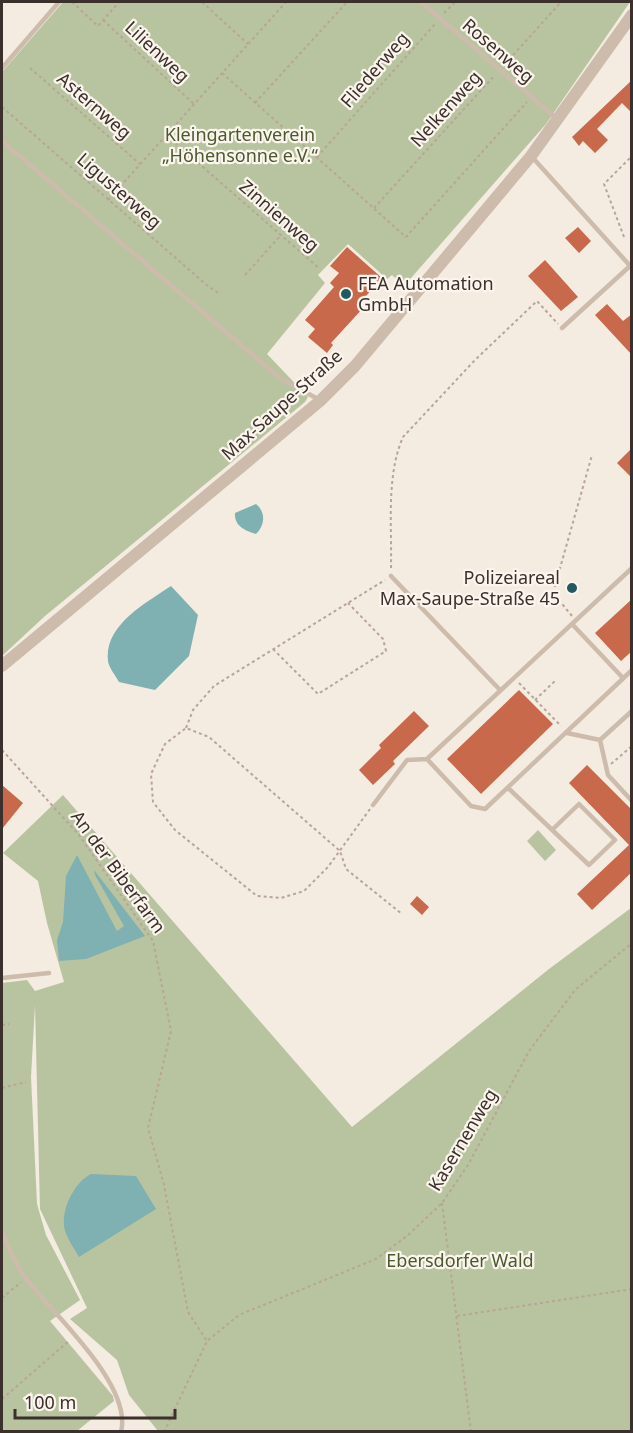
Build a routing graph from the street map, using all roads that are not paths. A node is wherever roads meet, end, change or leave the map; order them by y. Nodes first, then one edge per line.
1 (59, 2) edge
2 (421, 2) edge
3 (632, 15) edge
4 (2, 68) edge
5 (558, 120) junction
6 (2, 141) edge
7 (531, 156) junction
8 (631, 267) edge
9 (562, 328) road end
10 (320, 400) junction
11 (632, 568) edge
12 (391, 576) road end
13 (572, 624) junction
14 (2, 666) edge
15 (632, 670) edge
16 (623, 678) junction
17 (500, 690) junction
18 (632, 711) edge
19 (567, 733) junction
20 (600, 740) junction
21 (427, 759) junction
22 (508, 788) junction
23 (632, 801) edge
24 (373, 805) road end
25 (552, 829) junction
26 (49, 973) dead end
27 (2, 978) edge
28 (2, 1231) edge
29 (121, 1431) edge

1 - 4 lane
2 - 5 lane, Rosenweg
3 - 5 street, Max-Saupe-Straße
5 - 7 street, Max-Saupe-Straße
6 - 10 lane
7 - 8 lane
7 - 10 street, Max-Saupe-Straße
8 - 9 lane
10 - 14 street, Max-Saupe-Straße
11 - 13 lane
12 - 17 lane
13 - 16 lane
13 - 17 lane
15 - 16 lane
16 - 19 lane
17 - 21 lane
18 - 20 lane
19 - 20 lane
19 - 22 lane
20 - 23 lane
21 - 22 lane
21 - 24 lane
22 - 25 lane
25 - 25 lane
26 - 27 lane
28 - 29 lane

